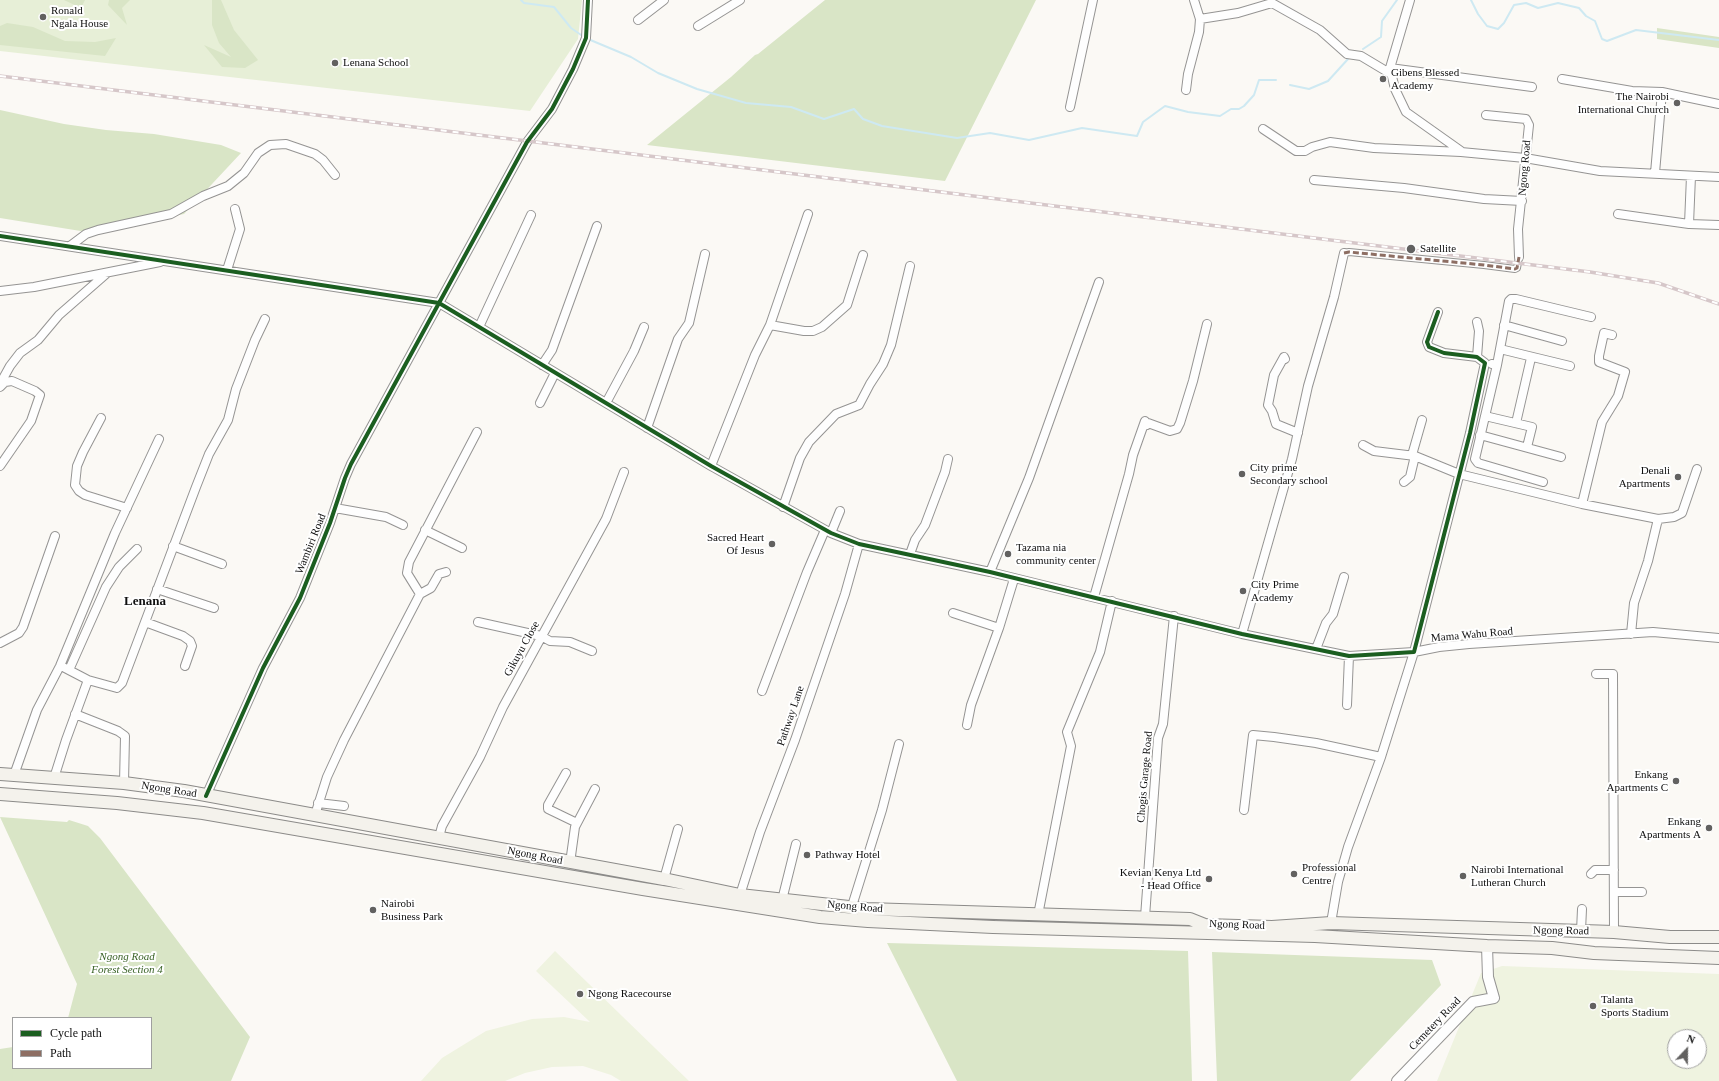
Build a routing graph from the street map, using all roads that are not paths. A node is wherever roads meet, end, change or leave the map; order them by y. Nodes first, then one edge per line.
1 (588, 0) edge
2 (664, 0) edge
3 (740, 0) edge
4 (1094, 0) edge
5 (1194, 0) edge
6 (1410, 0) edge
7 (1200, 19) junction
8 (638, 20) dead end
9 (698, 26) dead end
10 (1390, 71) junction
11 (1562, 79) dead end
12 (1532, 87) dead end
13 (1186, 90) dead end
14 (1662, 92) junction
15 (1719, 104) edge
16 (1070, 107) dead end
17 (1486, 114) dead end
18 (1263, 129) dead end
19 (1461, 152) junction
20 (1525, 158) junction
21 (1655, 173) junction
22 (335, 174) dead end
23 (1691, 176) junction
24 (1719, 178) edge
25 (1314, 180) dead end
26 (1522, 201) junction
27 (235, 209) dead end
28 (808, 214) dead end
29 (1618, 214) dead end
30 (532, 215) dead end
31 (1689, 224) junction
32 (1719, 225) edge
33 (597, 226) dead end
34 (0, 236) edge
35 (70, 246) junction
36 (705, 254) dead end
37 (1344, 254) joint
38 (863, 255) dead end
39 (1519, 257) joint
40 (168, 261) junction
41 (910, 266) dead end
42 (227, 270) junction
43 (107, 274) junction
44 (1099, 282) dead end
45 (0, 291) edge
46 (440, 303) junction
47 (1438, 312) dead end
48 (1591, 317) dead end
49 (265, 320) dead end
50 (1477, 322) dead end
51 (1207, 324) dead end
52 (770, 325) junction
53 (1504, 325) junction
54 (478, 327) junction
55 (644, 327) dead end
56 (1612, 335) dead end
57 (1562, 341) dead end
58 (1500, 349) junction
59 (1477, 357) junction
60 (1531, 358) junction
61 (1285, 359) dead end
62 (1485, 363) junction
63 (542, 365) junction
64 (1497, 365) junction
65 (1570, 366) dead end
66 (555, 373) junction
67 (0, 386) edge
68 (540, 403) dead end
69 (606, 403) junction
70 (1485, 416) junction
71 (101, 418) dead end
72 (1422, 420) dead end
73 (1516, 423) junction
74 (647, 428) junction
75 (477, 432) dead end
76 (1298, 433) junction
77 (1480, 435) junction
78 (159, 439) dead end
79 (1362, 445) dead end
80 (1527, 447) junction
81 (1414, 455) junction
82 (1561, 457) dead end
83 (948, 459) dead end
84 (0, 466) edge
85 (711, 466) junction
86 (1697, 469) dead end
87 (624, 472) dead end
88 (1459, 474) junction
89 (1404, 482) dead end
90 (1542, 482) dead end
91 (1582, 504) junction
92 (782, 507) junction
93 (127, 508) junction
94 (335, 508) junction
95 (840, 511) dead end
96 (1658, 519) junction
97 (403, 525) dead end
98 (425, 530) junction
99 (828, 532) junction
100 (55, 536) dead end
101 (858, 544) junction
102 (173, 546) junction
103 (462, 548) dead end
104 (137, 549) dead end
105 (910, 554) junction
106 (222, 564) dead end
107 (446, 572) dead end
108 (990, 572) junction
109 (1344, 577) dead end
110 (1014, 579) junction
111 (156, 589) junction
112 (420, 594) junction
113 (1094, 597) junction
114 (1112, 601) junction
115 (214, 608) dead end
116 (953, 613) dead end
117 (1174, 616) junction
118 (145, 622) junction
119 (478, 622) dead end
120 (999, 628) junction
121 (1242, 634) junction
122 (1631, 634) junction
123 (541, 636) junction
124 (1719, 638) edge
125 (0, 643) edge
126 (1316, 649) junction
127 (592, 651) dead end
128 (1414, 652) junction
129 (1348, 656) junction
130 (60, 666) junction
131 (185, 666) dead end
132 (69, 670) junction
133 (1596, 674) dead end
134 (88, 680) junction
135 (762, 691) dead end
136 (1347, 705) dead end
137 (75, 714) junction
138 (967, 725) dead end
139 (899, 744) dead end
140 (1381, 757) junction
141 (566, 773) dead end
142 (0, 774) edge
143 (14, 775) junction
144 (35, 776) junction
145 (54, 778) junction
146 (124, 783) junction
147 (595, 790) dead end
148 (0, 794) edge
149 (32, 796) junction
150 (206, 796) junction
151 (318, 803) junction
152 (344, 806) dead end
153 (1244, 810) dead end
154 (203, 813) junction
155 (315, 815) junction
156 (577, 823) junction
157 (678, 829) dead end
158 (439, 838) junction
159 (796, 844) dead end
160 (570, 863) junction
161 (1614, 870) junction
162 (1591, 874) dead end
163 (664, 879) junction
164 (1614, 892) junction
165 (1642, 892) dead end
166 (740, 895) junction
167 (782, 900) junction
168 (852, 906) junction
169 (1582, 909) dead end
170 (1038, 915) junction
171 (1145, 917) junction
172 (1331, 923) junction
173 (1581, 931) junction
174 (1614, 932) junction
175 (1670, 937) junction
176 (1719, 937) edge
177 (1487, 946) junction
178 (1686, 957) junction
179 (1719, 958) edge
180 (1397, 1081) edge

1 - 46 street, Wambiri Road
2 - 8 street
3 - 9 street
4 - 16 street
5 - 7 street
6 - 10 street
7 - 10 street
7 - 13 street
10 - 12 street
10 - 19 street
11 - 14 street
14 - 15 street
14 - 21 street
17 - 20 street, Ngong Road
18 - 19 street
19 - 20 street
20 - 21 street
20 - 26 street, Ngong Road
21 - 23 street
22 - 35 street
23 - 24 street
23 - 31 street
25 - 26 street
26 - 39 street, Ngong Road
27 - 42 street
28 - 52 street
29 - 31 street
30 - 54 street
31 - 32 street
33 - 63 street
34 - 35 street
35 - 40 street
36 - 74 street
37 - 39 street
37 - 76 street
38 - 52 street
40 - 42 street
40 - 43 street
41 - 92 street
42 - 46 street
43 - 45 street
43 - 67 street
44 - 108 street
46 - 54 street, Mama Wahu Road
46 - 94 street, Wambiri Road
47 - 59 street
48 - 53 street
49 - 102 street
50 - 59 street
51 - 113 street
52 - 85 street
53 - 57 street
53 - 58 street
54 - 63 street, Mama Wahu Road
55 - 69 street
56 - 91 street
58 - 60 street
58 - 64 street
59 - 62 street
60 - 65 street
60 - 73 street
61 - 76 street
62 - 64 street
62 - 88 street
63 - 66 street, Mama Wahu Road
64 - 70 street
66 - 68 street
66 - 69 street, Mama Wahu Road
67 - 84 street
69 - 74 street, Mama Wahu Road
70 - 73 street
70 - 77 street
71 - 93 street
72 - 81 street
73 - 80 street
74 - 85 street, Mama Wahu Road
75 - 98 street
76 - 121 street
77 - 80 street
77 - 90 street
78 - 93 street
79 - 81 street
80 - 82 street
81 - 88 street
81 - 89 street
83 - 105 street
85 - 92 street, Mama Wahu Road
86 - 96 street
87 - 123 street, Gikuyu Close
88 - 91 street
88 - 128 street
91 - 96 street
92 - 99 street, Mama Wahu Road
93 - 130 street
94 - 97 street
94 - 150 street, Wambiri Road
95 - 99 street
96 - 122 street
98 - 103 street
98 - 112 street
99 - 101 street, Mama Wahu Road
99 - 135 street
100 - 125 street
101 - 105 street, Mama Wahu Road
101 - 166 street, Pathway Lane
102 - 106 street
102 - 111 street
104 - 132 street
105 - 108 street, Mama Wahu Road
107 - 112 street
108 - 110 street, Mama Wahu Road
109 - 126 street
110 - 113 street, Mama Wahu Road
110 - 120 street
111 - 115 street
111 - 118 street
112 - 151 street
113 - 114 street, Mama Wahu Road
114 - 117 street, Mama Wahu Road
114 - 170 street
116 - 120 street
117 - 121 street, Mama Wahu Road
117 - 171 street, Chogis Garage Road
118 - 131 street
118 - 134 street
119 - 123 street
120 - 138 street
121 - 126 street, Mama Wahu Road
122 - 124 street, Mama Wahu Road
122 - 128 street, Mama Wahu Road
123 - 127 street
123 - 158 street, Gikuyu Close
126 - 129 street, Mama Wahu Road
128 - 129 street, Mama Wahu Road
128 - 140 street
129 - 136 street
130 - 132 street
130 - 143 street
132 - 134 street
133 - 161 street
134 - 137 street
137 - 145 street
137 - 146 street
139 - 168 street
140 - 153 street
140 - 172 street
141 - 156 street
142 - 143 main road, Ngong Road
143 - 144 main road, Ngong Road
144 - 145 main road, Ngong Road
144 - 149 main road
145 - 146 main road, Ngong Road
146 - 150 main road, Ngong Road
147 - 156 street
148 - 149 main road, Ngong Road
149 - 154 main road, Ngong Road
150 - 154 main road
150 - 155 main road, Ngong Road
151 - 152 street
151 - 155 street
154 - 177 main road, Ngong Road
155 - 158 main road, Ngong Road
156 - 160 street
157 - 163 street
158 - 160 main road, Ngong Road
159 - 167 street
160 - 163 main road, Ngong Road
161 - 162 street
161 - 164 street
163 - 166 main road, Ngong Road
164 - 165 street
164 - 174 street
166 - 167 main road, Ngong Road
167 - 168 main road, Ngong Road
168 - 170 main road, Ngong Road
169 - 173 street
170 - 171 main road, Ngong Road
171 - 172 main road, Ngong Road
172 - 173 main road, Ngong Road
173 - 174 main road, Ngong Road
174 - 175 main road, Ngong Road
175 - 176 main road, Ngong Road
175 - 178 main road
177 - 178 main road, Ngong Road
177 - 180 street, Cemetery Road
178 - 179 main road, Ngong Road

